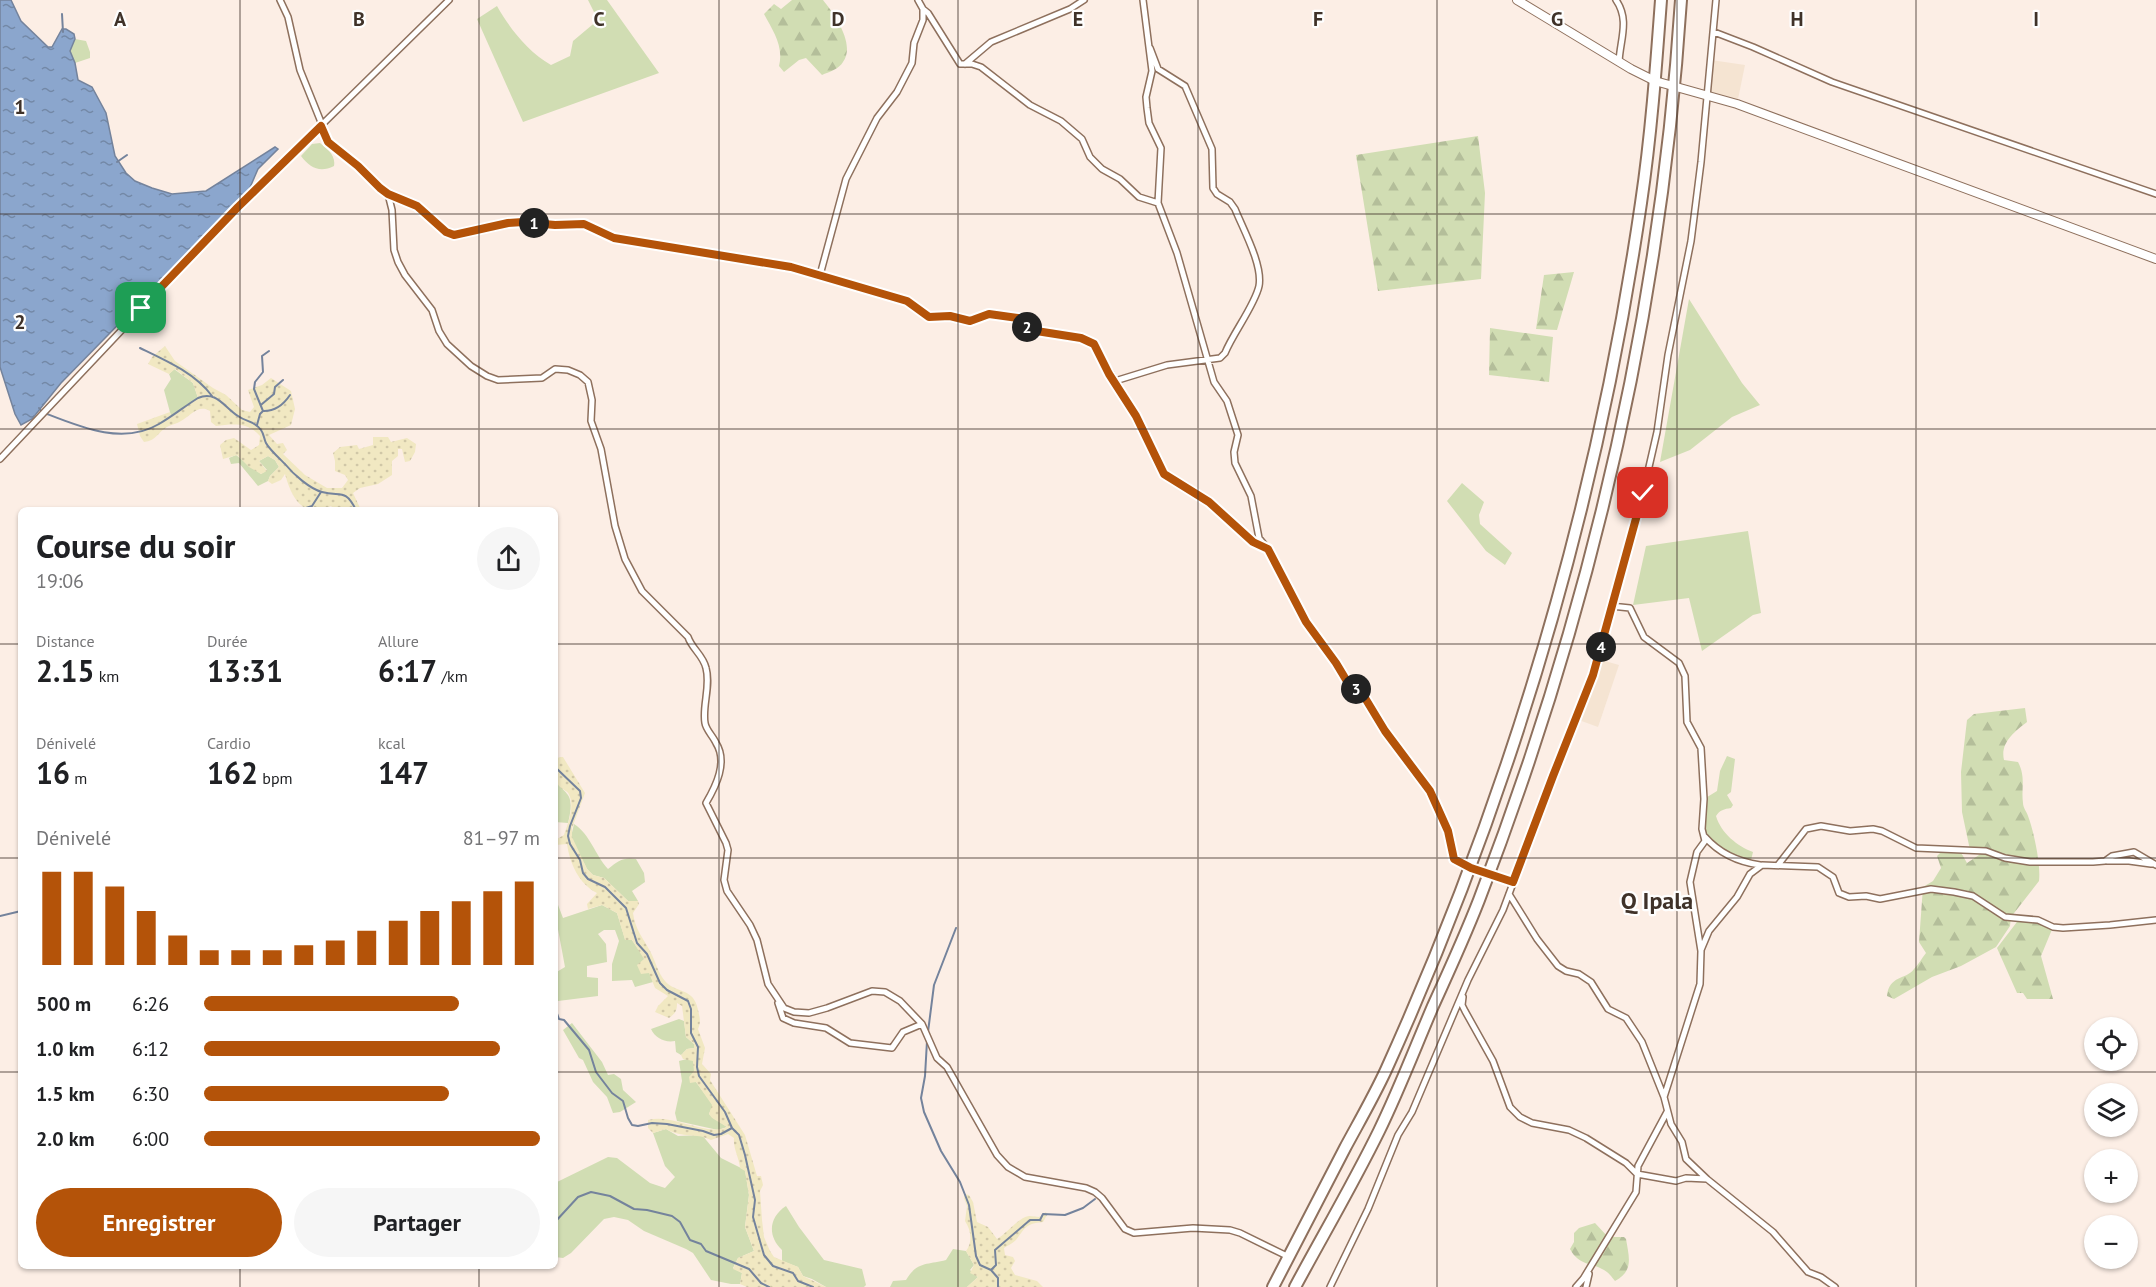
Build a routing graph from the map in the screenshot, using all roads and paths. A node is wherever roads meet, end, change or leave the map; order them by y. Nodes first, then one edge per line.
1 (280, 0) edge
2 (449, 0) edge
3 (918, 0) edge
4 (1084, 0) edge
5 (1143, 0) edge
6 (1517, 0) edge
7 (1616, 0) edge
8 (1661, 0) edge
9 (1681, 0) edge
10 (1716, 0) edge
11 (923, 9) junction
12 (1714, 32) junction
13 (1150, 48) junction
14 (1619, 62) junction
15 (965, 64) junction
16 (1655, 81) junction
17 (1674, 86) junction
18 (1707, 95) junction
19 (321, 126) junction
20 (388, 194) junction
21 (2156, 194) edge
22 (1158, 203) junction
23 (2156, 259) edge
24 (820, 275) junction
25 (1208, 360) junction
26 (1115, 381) junction
27 (0, 459) edge
28 (1268, 549) junction
29 (1611, 606) junction
30 (1705, 837) junction
31 (2105, 861) junction
32 (1762, 865) junction
33 (1778, 865) junction
34 (2154, 865) edge
35 (1471, 868) junction
36 (1489, 873) junction
37 (1513, 882) junction
38 (1509, 894) junction
39 (2156, 920) edge
40 (1701, 951) junction
41 (1464, 992) junction
42 (776, 999) junction
43 (922, 1024) junction
44 (1664, 1097) junction
45 (1667, 1112) junction
46 (1637, 1174) junction
47 (1707, 1179) junction
48 (1289, 1257) junction
49 (1590, 1266) junction
50 (1273, 1287) edge
51 (1295, 1287) edge
52 (1330, 1287) edge
53 (1576, 1287) edge
54 (1586, 1287) edge
55 (1835, 1287) edge

1 - 19 street
2 - 19 street
3 - 11 street
4 - 15 street
5 - 13 street
6 - 14 street
7 - 14 street
8 - 16 highway
9 - 17 highway
10 - 12 street
11 - 15 street
11 - 24 street
12 - 18 street
12 - 21 street
13 - 22 street
13 - 25 street
14 - 16 street
15 - 22 street
16 - 17 street
16 - 35 highway
17 - 18 street
17 - 36 highway
18 - 23 street
18 - 29 street
19 - 20 street
19 - 27 street
20 - 24 street
20 - 42 street
22 - 25 street
24 - 26 street
25 - 26 street
25 - 28 street
26 - 28 street
28 - 35 street
29 - 30 street
29 - 37 street
30 - 32 street
30 - 40 street
31 - 33 street
31 - 34 street
31 - 34 street
32 - 33 street
32 - 40 street
33 - 39 street
35 - 36 street
35 - 48 highway
36 - 37 street
36 - 51 highway
37 - 38 street
38 - 41 street
38 - 44 street
40 - 44 street
41 - 46 street
41 - 52 street
42 - 43 street
42 - 43 street
43 - 48 street
44 - 45 street
45 - 46 street
45 - 47 street
46 - 47 street
46 - 49 street
47 - 55 street
48 - 50 highway
49 - 53 street
49 - 54 street

